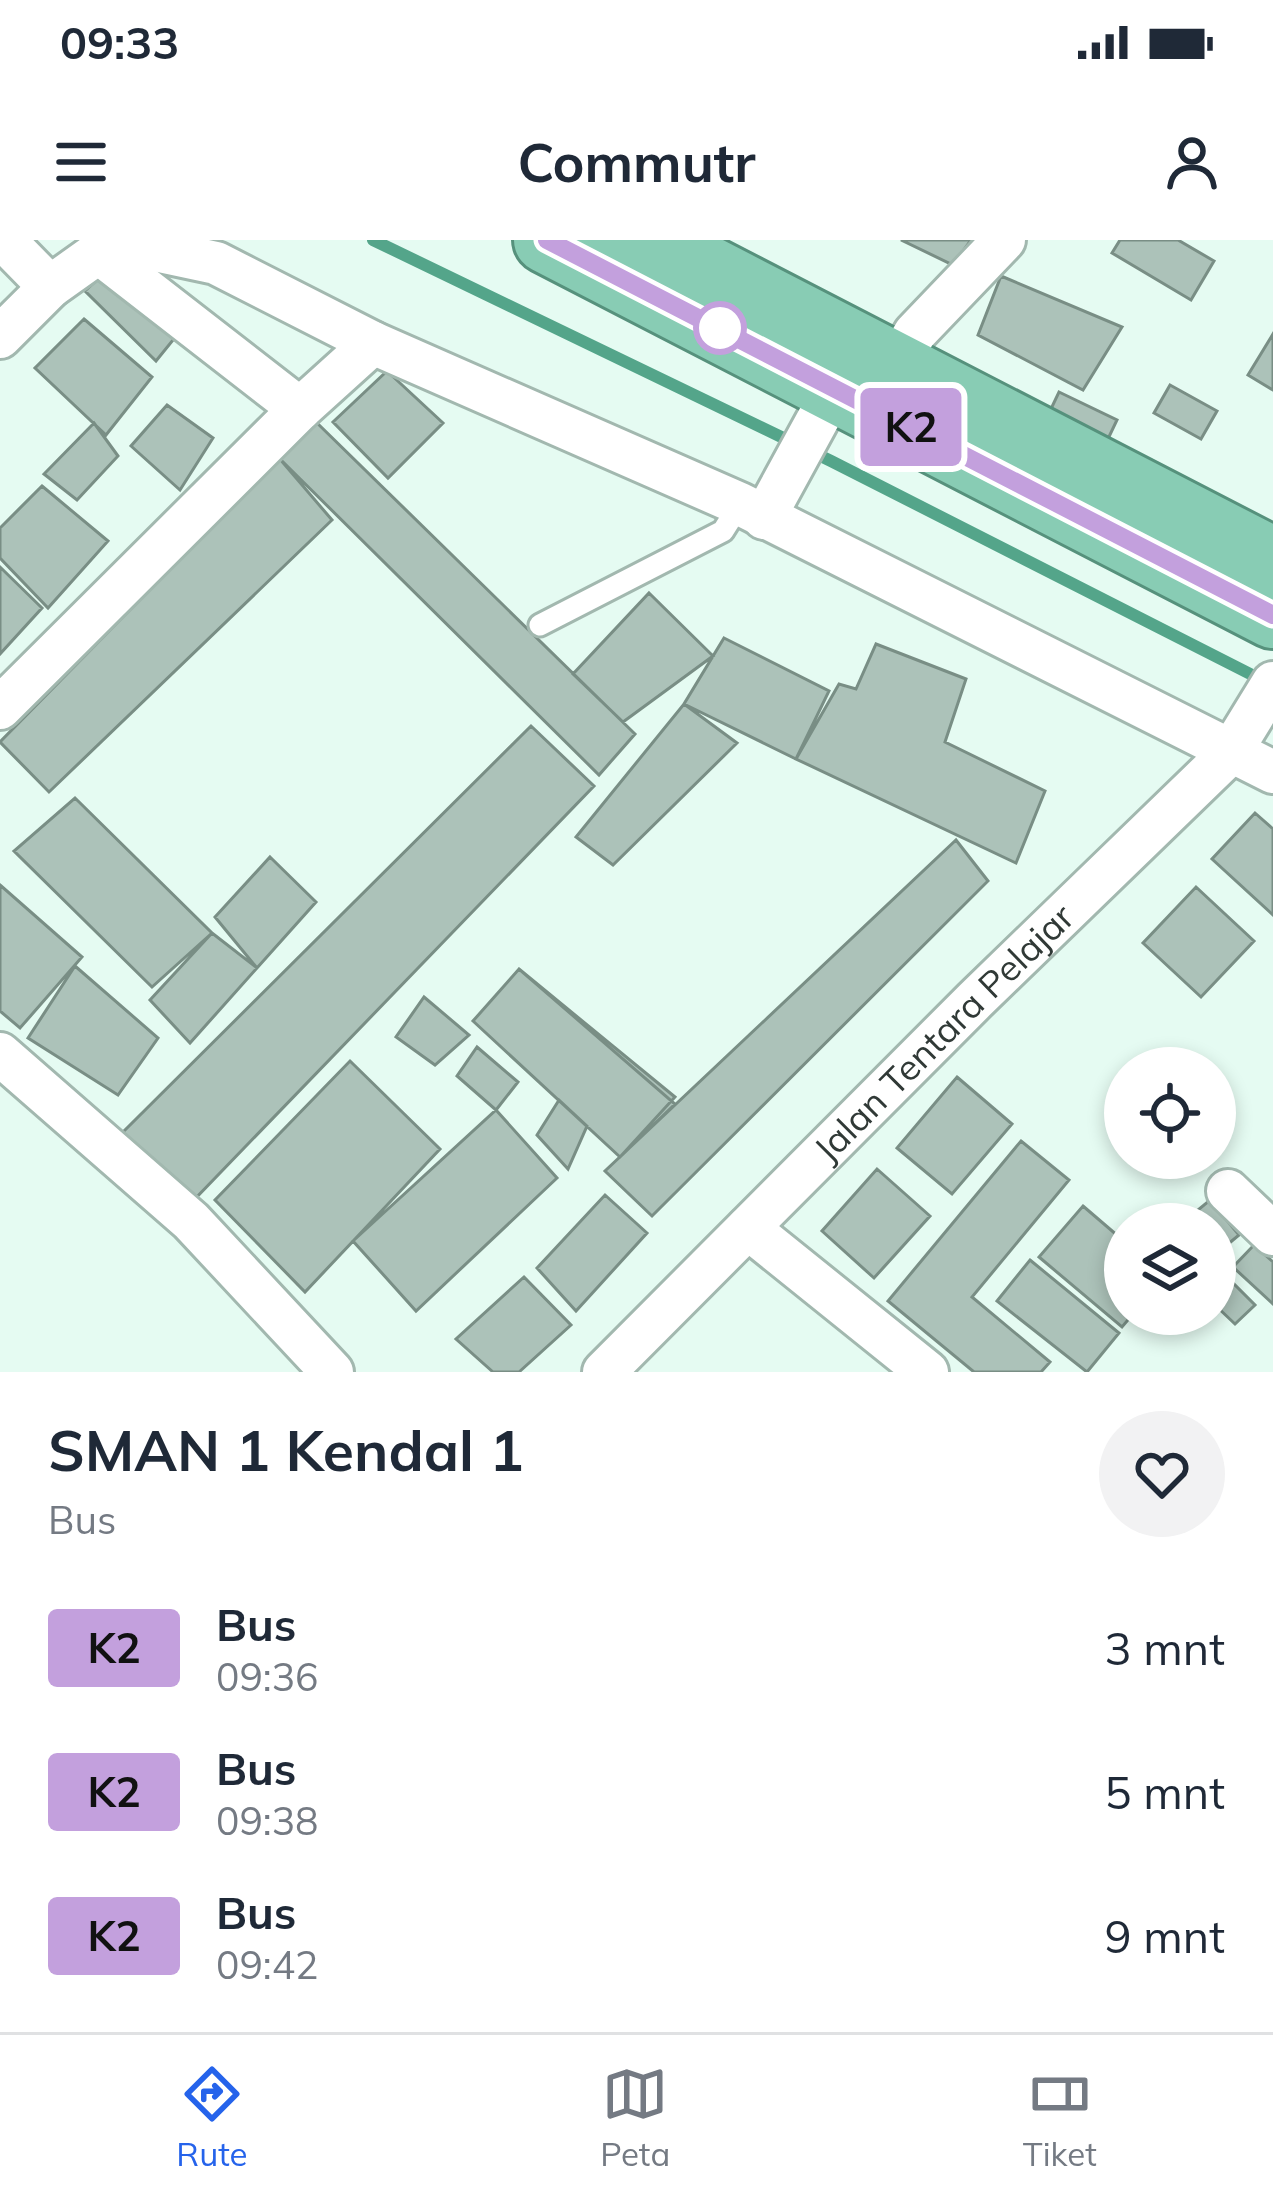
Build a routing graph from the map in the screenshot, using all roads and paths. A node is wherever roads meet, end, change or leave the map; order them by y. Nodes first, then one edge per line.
1 (4, 240) edge
2 (547, 240) edge
3 (651, 240) edge
4 (1004, 240) edge
5 (109, 244) edge
6 (50, 287) junction
7 (0, 337) edge
8 (373, 343) junction
9 (848, 396) junction
10 (300, 409) junction
11 (760, 507) junction
12 (1273, 561) edge
13 (1273, 615) edge
14 (540, 625) dead end
15 (1273, 683) edge
16 (0, 708) edge
17 (1236, 744) junction
18 (1273, 772) edge
19 (5, 1066) edge
20 (1228, 1191) dead end
21 (748, 1228) junction
22 (1273, 1234) edge
23 (332, 1372) edge
24 (604, 1372) edge
25 (927, 1372) edge

1 - 6 street
2 - 9 highway
3 - 9 highway
4 - 9 street
5 - 6 street
5 - 8 street
5 - 10 street
6 - 7 street
8 - 10 street
8 - 11 street
9 - 11 street
9 - 12 highway
9 - 13 highway
10 - 16 street
11 - 14 lane
11 - 17 street
15 - 17 street, Jalan Tentara Pelajar
17 - 18 street
17 - 21 street, Jalan Tentara Pelajar
19 - 23 street
20 - 22 street
21 - 24 street, Jalan Tentara Pelajar
21 - 25 street

